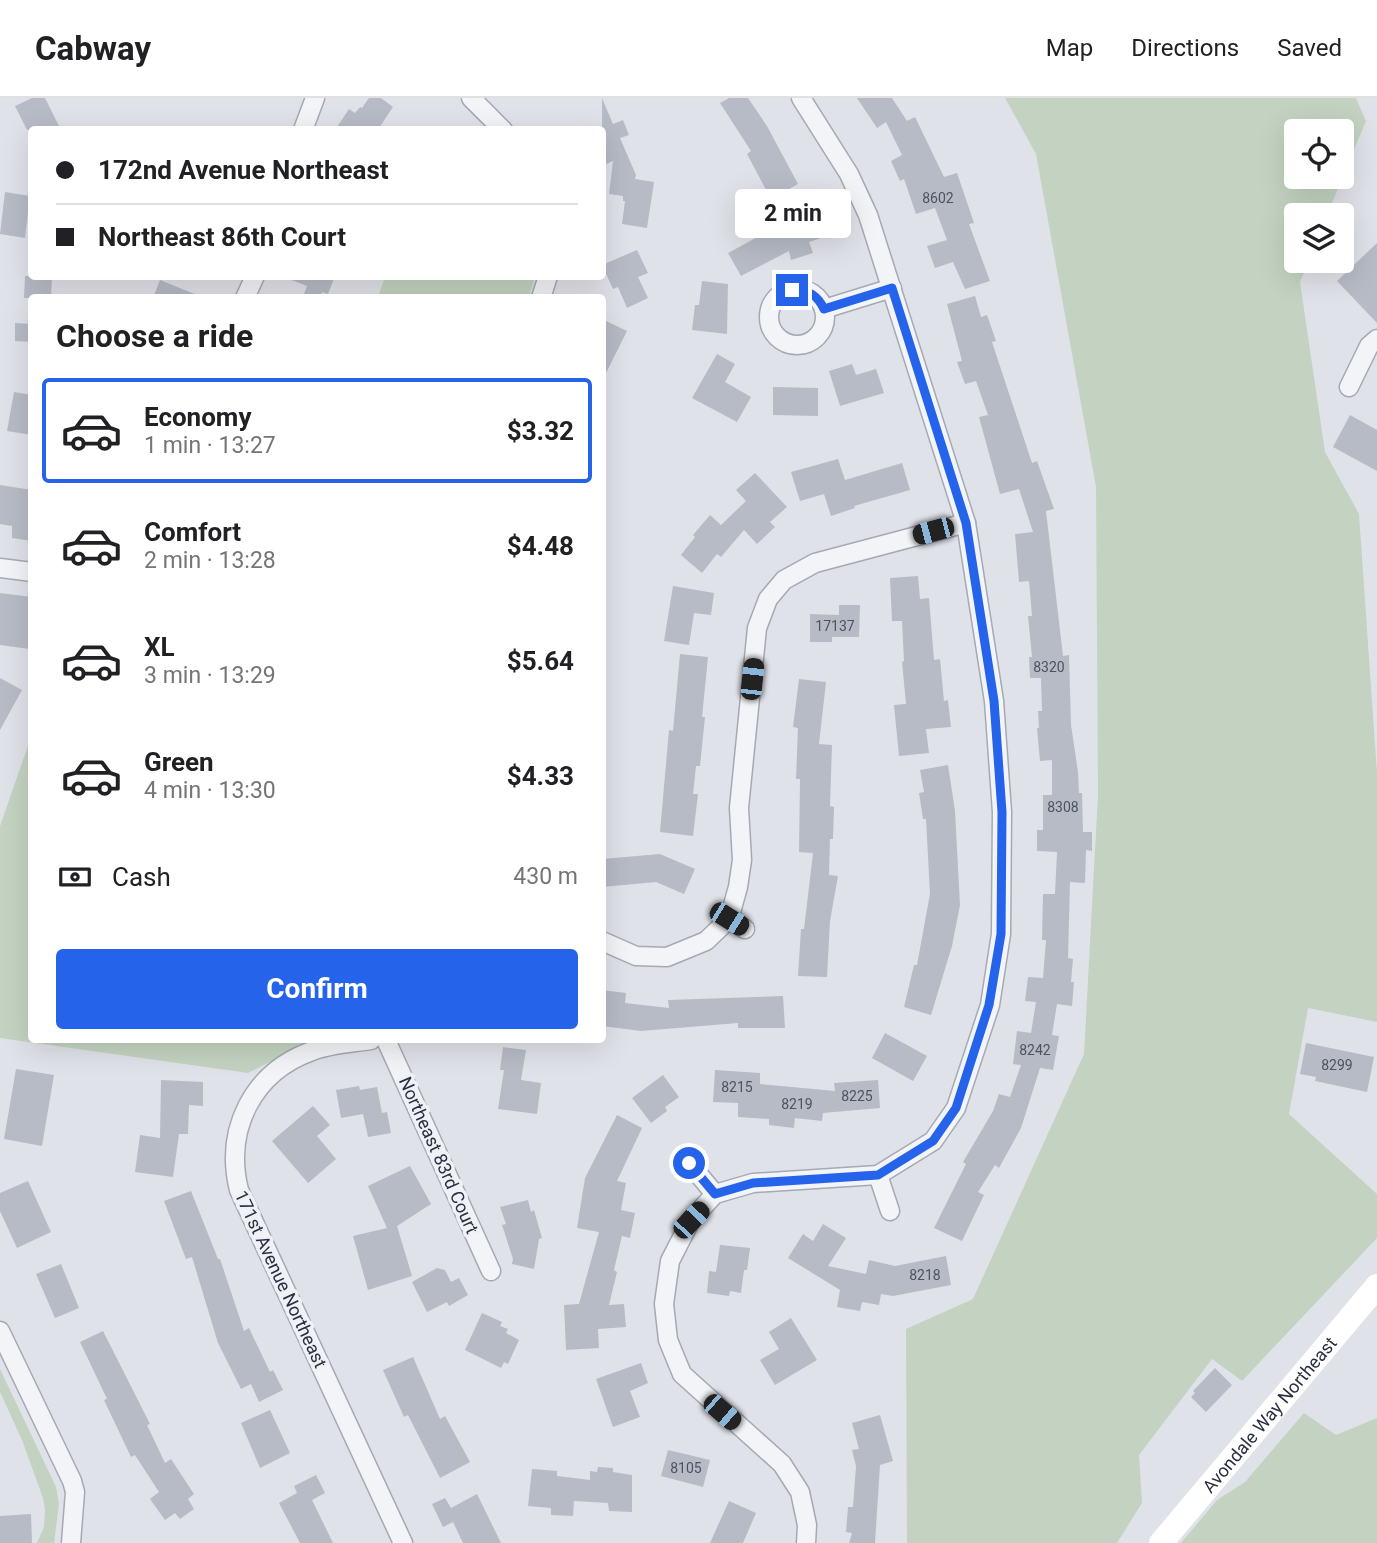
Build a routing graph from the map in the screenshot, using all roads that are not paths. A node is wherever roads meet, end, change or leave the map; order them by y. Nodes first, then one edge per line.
1 (314, 98) edge
2 (471, 98) edge
3 (801, 98) edge
4 (304, 126) edge
5 (499, 126) edge
6 (892, 288) junction
7 (824, 309) dead end
8 (1377, 339) edge
9 (1349, 387) dead end
10 (966, 523) junction
11 (0, 568) edge
12 (28, 572) edge
13 (729, 919) junction
14 (745, 929) dead end
15 (606, 943) edge
16 (354, 1043) edge
17 (387, 1043) edge
18 (689, 1163) dead end
19 (878, 1175) junction
20 (715, 1194) junction
21 (890, 1211) dead end
22 (491, 1271) dead end
23 (1377, 1286) edge
24 (0, 1331) edge
25 (71, 1543) edge
26 (402, 1543) edge
27 (806, 1543) edge
28 (1161, 1543) edge

1 - 4 street
2 - 5 street
3 - 6 street
6 - 7 street
6 - 10 street
8 - 9 street
10 - 13 street
10 - 19 street
11 - 12 street
13 - 14 street
13 - 15 street
16 - 26 street, 171st Avenue Northeast
17 - 22 street, Northeast 83rd Court
18 - 20 street
19 - 20 street
19 - 21 street
20 - 27 street
23 - 28 street, Avondale Way Northeast
24 - 25 street

